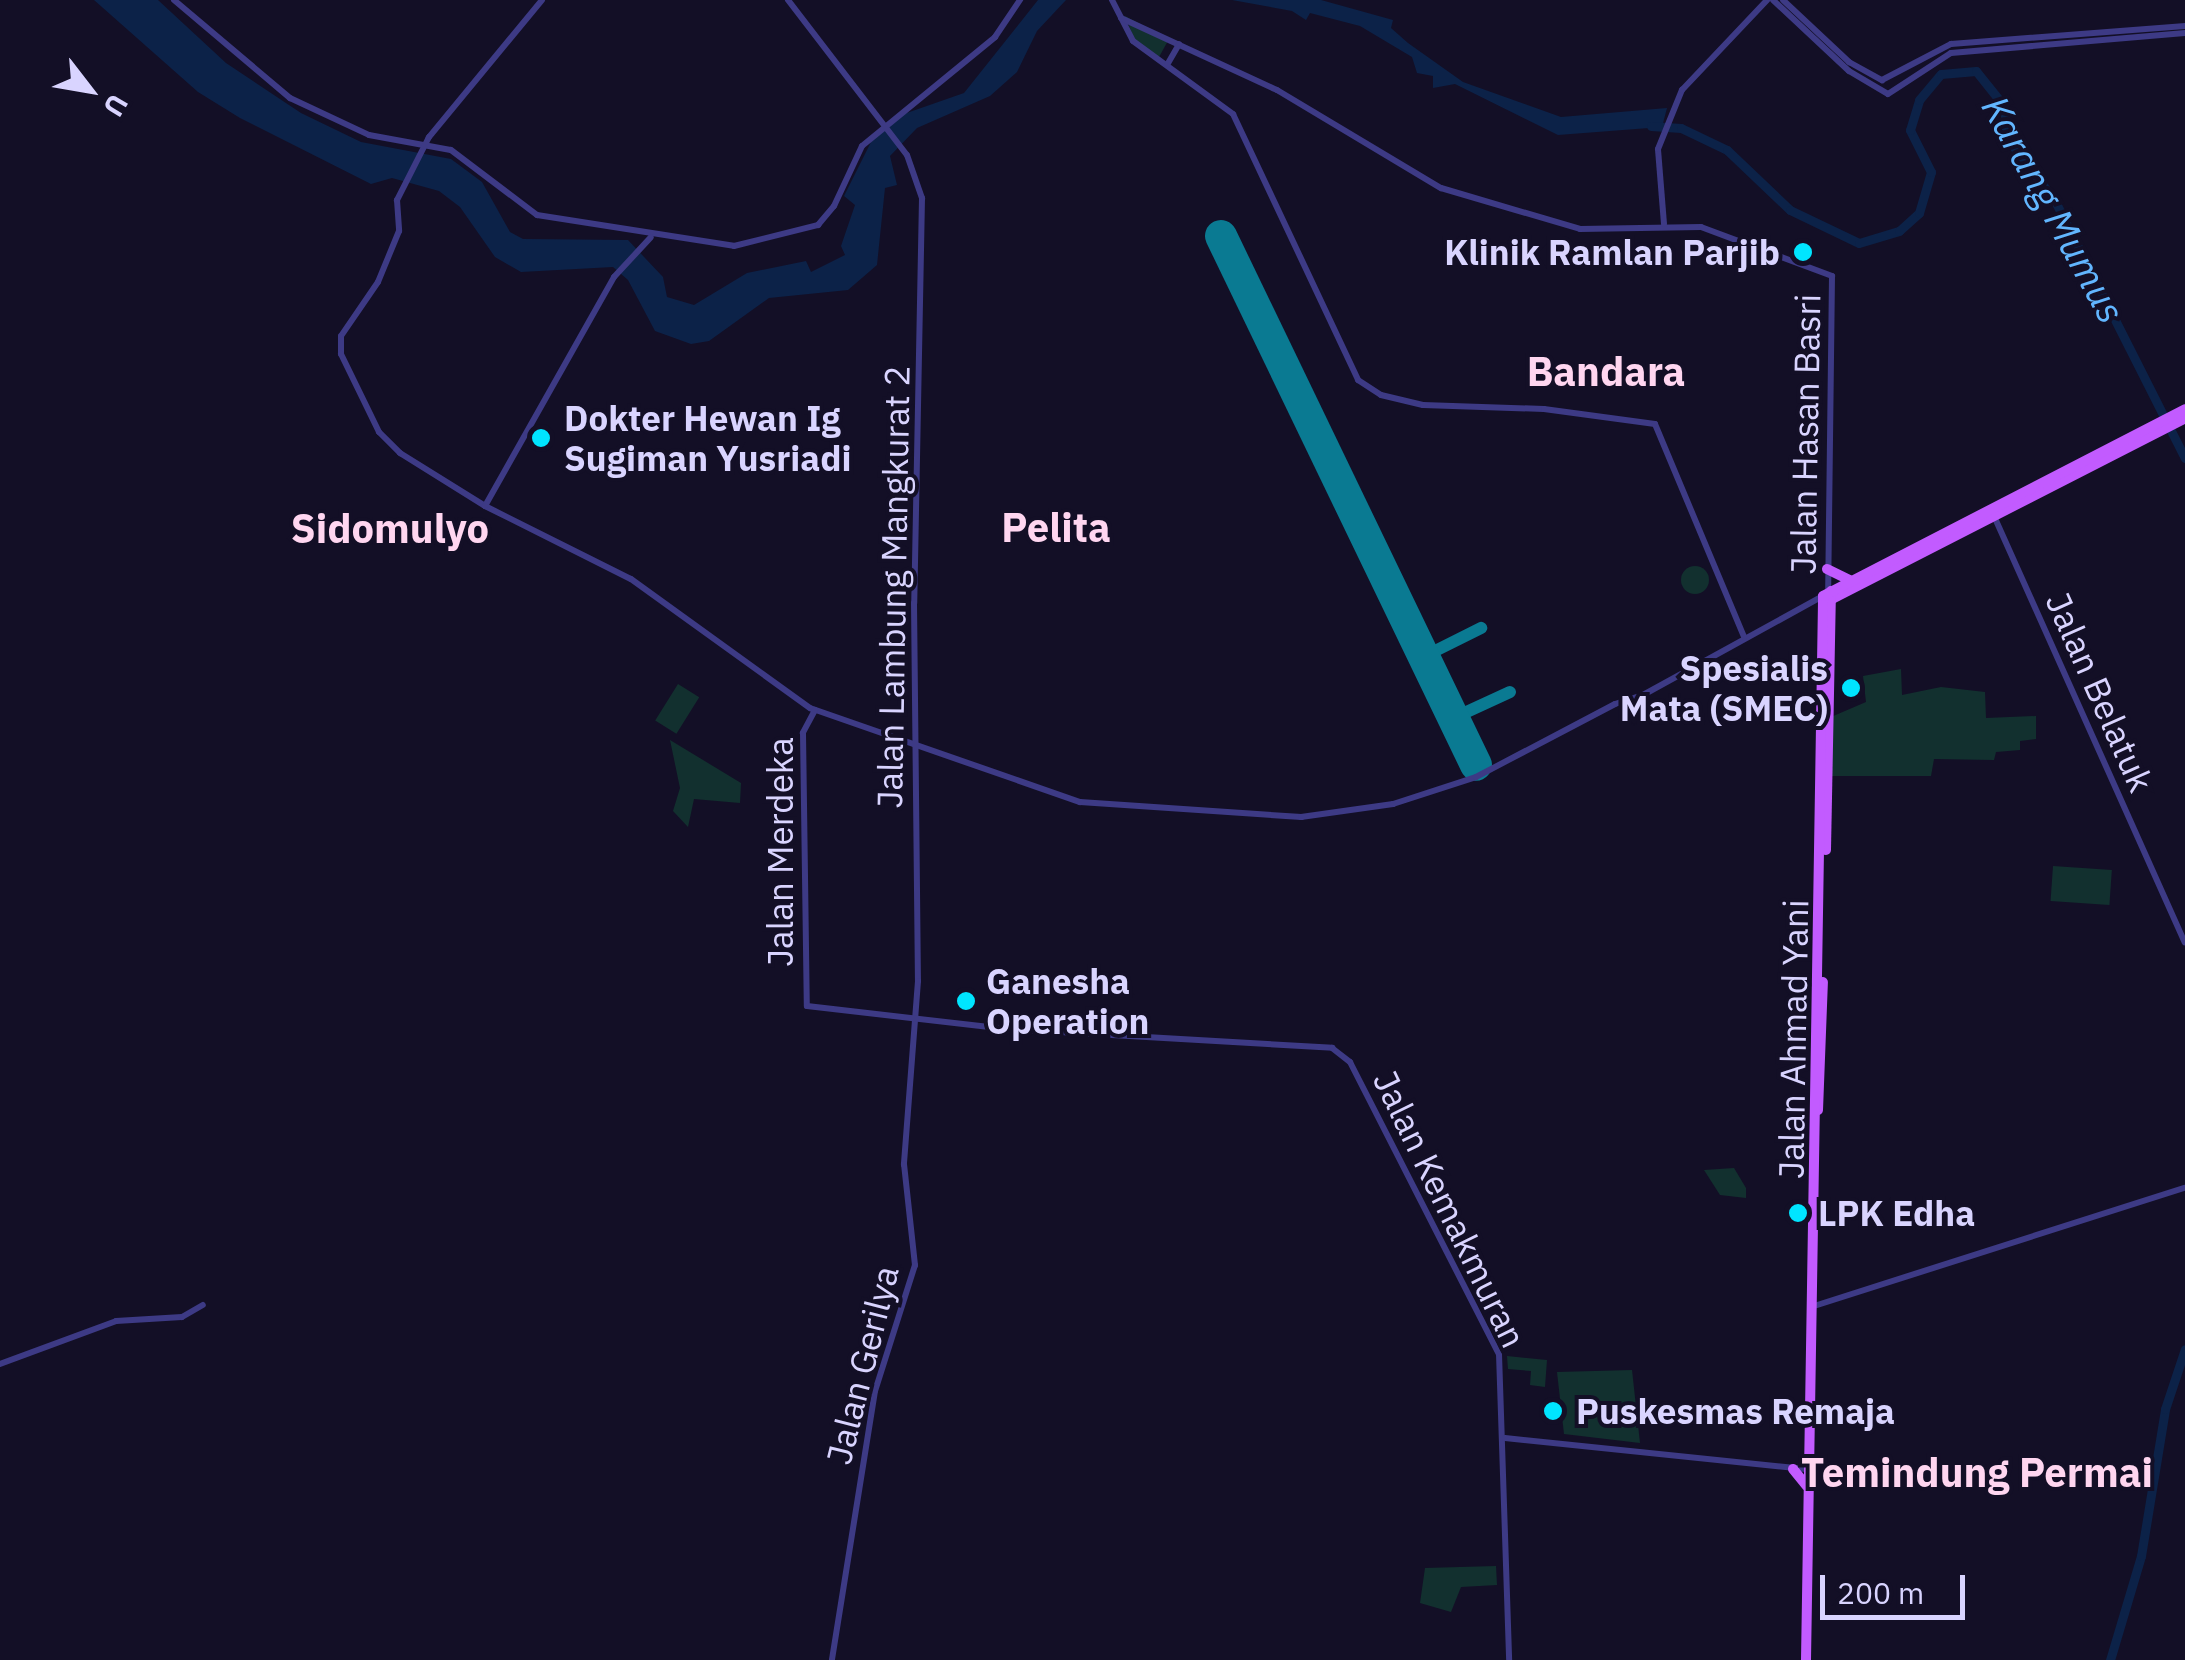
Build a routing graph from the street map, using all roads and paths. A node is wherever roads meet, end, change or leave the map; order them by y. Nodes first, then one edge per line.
1 (174, 0) edge
2 (542, 0) edge
3 (788, 0) edge
4 (1020, 0) edge
5 (1770, 0) edge
6 (1783, 0) edge
7 (1114, 3) edge
8 (1121, 18) junction
9 (2185, 30) edge
10 (2109, 36) junction
11 (1179, 44) junction
12 (1167, 65) junction
13 (426, 144) junction
14 (1664, 224) junction
15 (651, 237) junction
16 (2185, 409) edge
17 (2177, 419) edge
18 (2155, 429) junction
19 (486, 506) junction
20 (1994, 516) junction
21 (1948, 535) junction
22 (1827, 569) junction
23 (1850, 580) junction
24 (1824, 598) junction
25 (1744, 637) junction
26 (814, 710) junction
27 (914, 746) junction
28 (2185, 942) edge
29 (916, 1022) junction
30 (2185, 1188) edge
31 (203, 1305) dead end
32 (1813, 1307) junction
33 (0, 1364) edge
34 (1505, 1438) junction
35 (1793, 1468) junction
36 (1812, 1470) junction
37 (1808, 1486) junction
38 (832, 1660) edge
39 (1508, 1660) edge
40 (1809, 1660) edge

1 - 13 street
2 - 13 street
3 - 27 street, Jalan Lambung Mangkurat 2
4 - 15 street
5 - 10 street
5 - 14 street
6 - 10 street
7 - 8 street
8 - 11 street
8 - 12 street
9 - 10 street
11 - 12 street
11 - 14 street
12 - 25 street
13 - 15 street
13 - 19 street
14 - 22 street, Jalan Hasan Basri
15 - 19 street
16 - 17 main road
17 - 18 main road
18 - 20 main road
18 - 21 main road
19 - 26 street
20 - 21 main road
20 - 28 street, Jalan Belatuk
21 - 23 main road
21 - 24 main road
22 - 23 main road
22 - 24 street, Jalan Hasan Basri
23 - 24 main road
24 - 25 street
24 - 32 main road, Jalan Ahmad Yani
25 - 27 street
26 - 27 street
26 - 29 street, Jalan Merdeka
27 - 29 street, Jalan Lambung Mangkurat 2
29 - 34 street, Jalan Kemakmuran
29 - 38 street, Jalan Gerilya
30 - 32 street
31 - 33 street
32 - 36 main road, Jalan Ahmad Yani
34 - 35 street
34 - 39 street, Jalan Kemakmuran
35 - 36 street
35 - 37 main road
36 - 37 main road, Jalan Ahmad Yani
36 - 40 main road, Jalan Ahmad Yani
37 - 40 main road, Jalan Ahmad Yani

